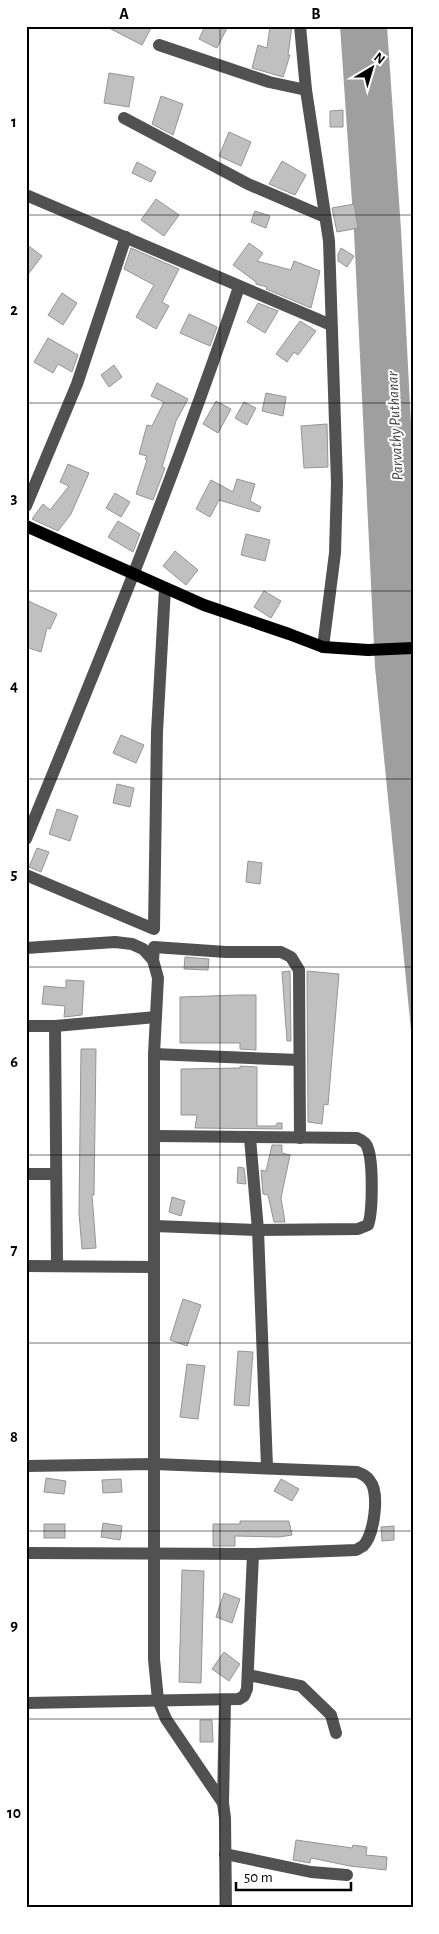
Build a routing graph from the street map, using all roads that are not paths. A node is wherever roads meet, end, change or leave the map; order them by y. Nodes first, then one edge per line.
1 (300, 26) edge
2 (159, 45) dead end
3 (306, 90) junction
4 (124, 118) dead end
5 (26, 195) edge
6 (325, 217) junction
7 (126, 237) junction
8 (239, 287) junction
9 (331, 325) junction
10 (26, 506) edge
11 (26, 526) edge
12 (134, 574) junction
13 (165, 588) junction
14 (323, 647) junction
15 (413, 648) edge
16 (26, 839) edge
17 (26, 875) edge
18 (26, 948) edge
19 (154, 954) junction
20 (156, 1017) junction
21 (26, 1026) edge
22 (55, 1026) junction
23 (154, 1054) junction
24 (299, 1060) junction
25 (155, 1136) junction
26 (250, 1138) junction
27 (300, 1138) junction
28 (26, 1174) edge
29 (55, 1174) junction
30 (155, 1226) junction
31 (258, 1230) junction
32 (57, 1265) junction
33 (26, 1266) edge
34 (154, 1267) junction
35 (154, 1464) junction
36 (26, 1466) edge
37 (267, 1467) junction
38 (26, 1553) edge
39 (155, 1554) junction
40 (253, 1554) junction
41 (248, 1675) junction
42 (158, 1700) junction
43 (225, 1701) junction
44 (26, 1703) edge
45 (336, 1733) dead end
46 (223, 1803) junction
47 (225, 1854) junction
48 (348, 1875) dead end
49 (226, 1908) edge

1 - 3 street
2 - 3 street
3 - 6 street
4 - 6 street
5 - 7 street
6 - 9 street
7 - 8 street
7 - 10 street
8 - 9 street
8 - 12 street
9 - 14 street
11 - 12 main road
12 - 13 main road
12 - 16 street
13 - 14 main road
13 - 17 street
14 - 15 main road
18 - 19 street
19 - 20 street
19 - 24 street
20 - 22 street
20 - 23 street
21 - 22 street
22 - 29 street
23 - 24 street
23 - 25 street
24 - 27 street
25 - 26 street
25 - 30 street
26 - 27 street
26 - 31 street
27 - 31 street
28 - 29 street
29 - 32 street
30 - 31 street
30 - 34 street
31 - 37 street
32 - 33 street
32 - 34 street
34 - 35 street
35 - 36 street
35 - 37 street
35 - 39 street
37 - 40 street
38 - 39 street
39 - 40 street
39 - 42 street
40 - 41 street
41 - 43 street
41 - 45 street
42 - 43 street
42 - 44 street
42 - 46 street
43 - 46 street
46 - 47 street
47 - 48 street
47 - 49 street

